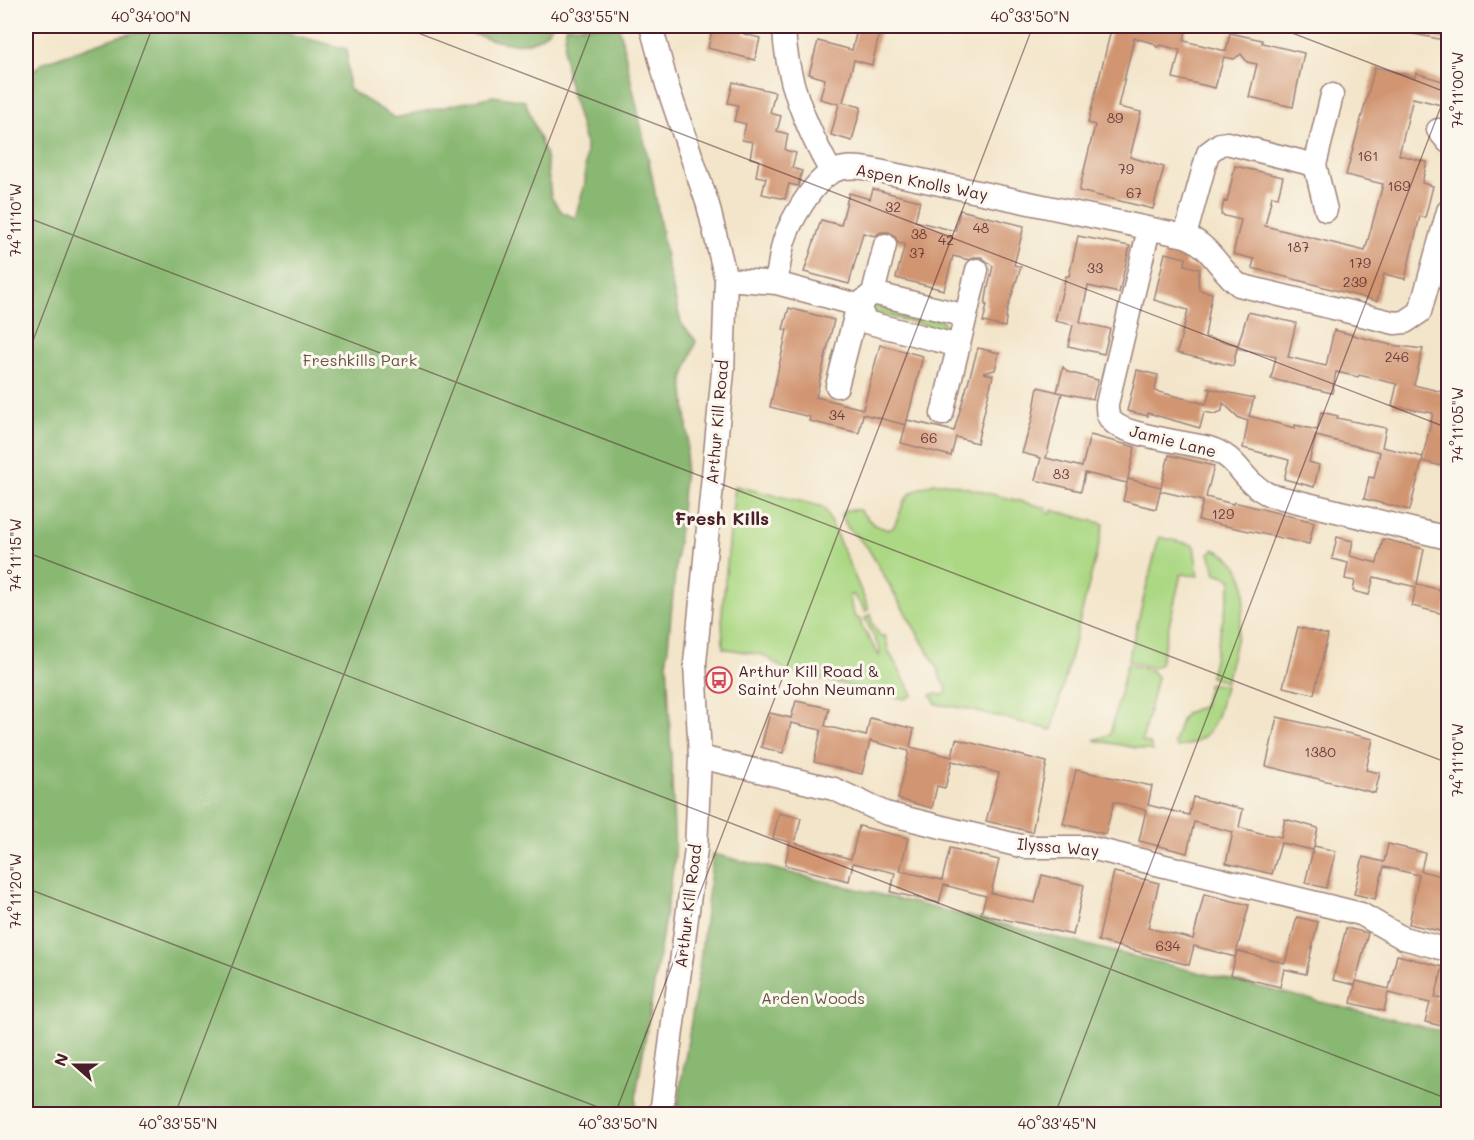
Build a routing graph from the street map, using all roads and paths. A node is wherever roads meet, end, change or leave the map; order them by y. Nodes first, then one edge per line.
1 (651, 26) edge
2 (784, 26) edge
3 (1332, 95) dead end
4 (1315, 165) junction
5 (831, 172) junction
6 (1326, 210) dead end
7 (1449, 211) edge
8 (1149, 229) junction
9 (1185, 236) junction
10 (885, 245) dead end
11 (977, 270) dead end
12 (726, 279) junction
13 (776, 283) junction
14 (866, 299) junction
15 (966, 316) junction
16 (959, 346) junction
17 (837, 386) dead end
18 (942, 414) dead end
19 (1449, 538) edge
20 (700, 757) junction
21 (1449, 950) edge
22 (661, 1114) edge

1 - 12 street, Arthur Kill Road
2 - 5 street
3 - 4 street
4 - 6 street
4 - 9 street
5 - 8 street, Aspen Knolls Way
5 - 13 street, Aspen Knolls Way
7 - 9 street, Aspen Knolls Way
8 - 9 street, Aspen Knolls Way
8 - 19 street, Jamie Lane
10 - 14 street
11 - 15 street
12 - 13 street
12 - 20 street, Arthur Kill Road
13 - 14 street
14 - 15 street
14 - 16 street
14 - 17 street
15 - 16 street
16 - 18 street
20 - 21 street, Ilyssa Way
20 - 22 street, Arthur Kill Road

